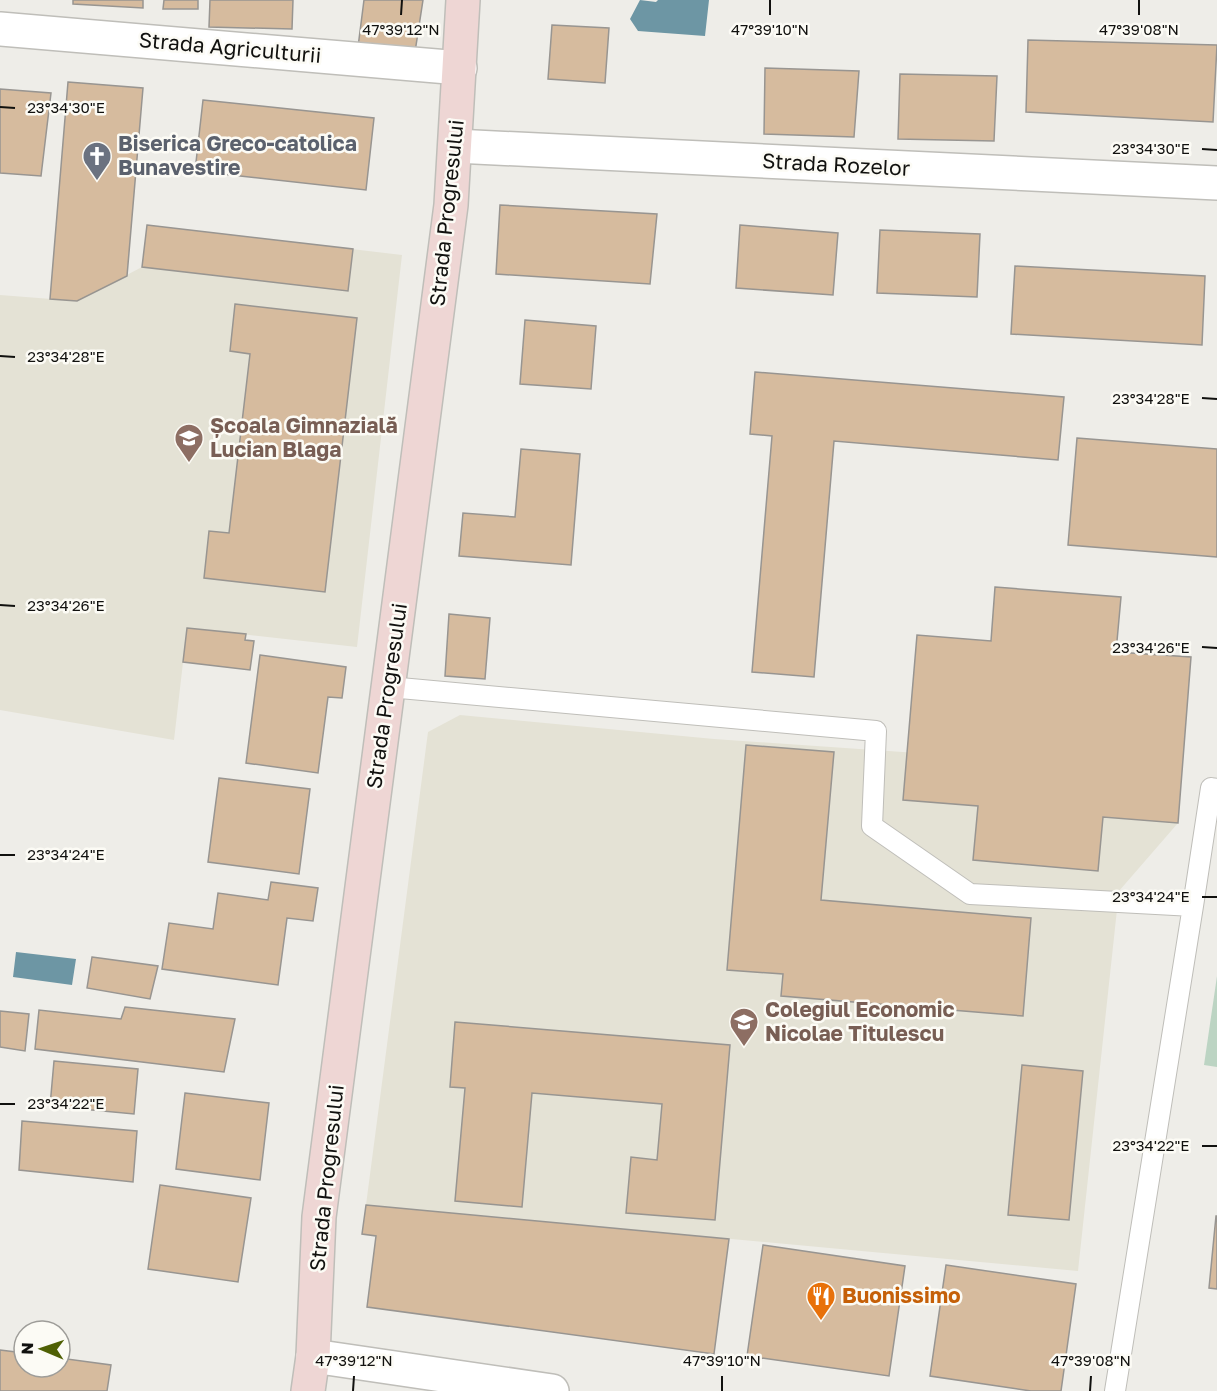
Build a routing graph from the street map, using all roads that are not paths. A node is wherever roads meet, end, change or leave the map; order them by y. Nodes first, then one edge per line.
1 (463, 0) edge
2 (0, 29) edge
3 (460, 68) junction
4 (455, 146) junction
5 (1217, 183) edge
6 (388, 687) junction
7 (1217, 789) edge
8 (1192, 906) junction
9 (313, 1356) junction
10 (308, 1391) edge
11 (552, 1391) edge
12 (1115, 1391) edge

1 - 3 street, Strada Progresului
2 - 3 street, Strada Agriculturii
3 - 4 street, Strada Progresului
4 - 5 street, Strada Rozelor
4 - 6 street, Strada Progresului
6 - 8 lane
6 - 9 street, Strada Progresului
7 - 8 lane
8 - 12 lane
9 - 10 street, Strada Progresului
9 - 11 street

